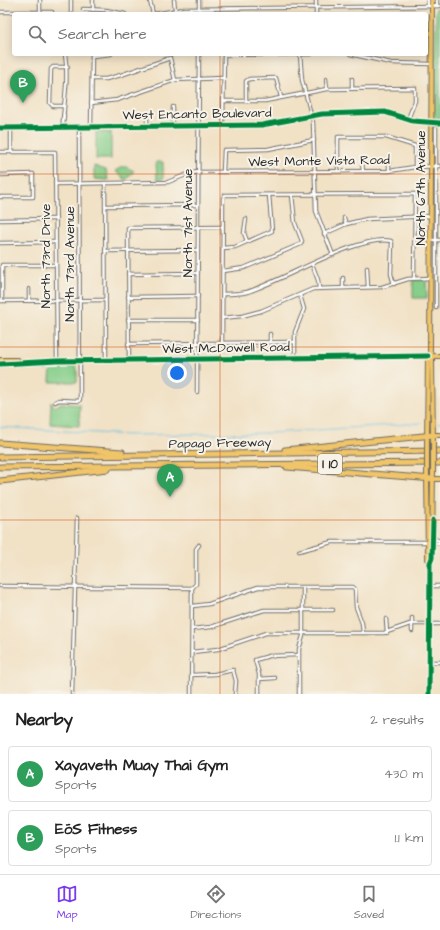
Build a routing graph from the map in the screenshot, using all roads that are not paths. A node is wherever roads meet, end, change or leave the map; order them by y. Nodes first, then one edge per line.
1 (71, 0) edge
2 (93, 0) edge
3 (174, 0) edge
4 (199, 0) edge
5 (316, 0) edge
6 (428, 0) edge
7 (432, 0) edge
8 (437, 0) edge
9 (150, 1) dead end
10 (40, 3) edge
11 (434, 6) edge
12 (316, 7) junction
13 (83, 9) dead end
14 (199, 9) junction
15 (93, 10) junction
16 (175, 10) junction
17 (0, 12) edge
18 (40, 12) junction
19 (52, 12) dead end
20 (71, 12) edge
21 (110, 12) edge
22 (153, 12) edge
23 (164, 12) edge
24 (316, 12) edge
25 (429, 41) edge
26 (65, 56) edge
27 (92, 56) edge
28 (199, 56) edge
29 (224, 56) edge
30 (300, 56) edge
31 (358, 56) edge
32 (432, 64) junction
33 (68, 67) junction
34 (199, 78) junction
35 (223, 78) junction
36 (92, 79) junction
37 (326, 79) dead end
38 (352, 79) dead end
39 (176, 80) junction
40 (377, 83) dead end
41 (352, 88) junction
42 (377, 88) junction
43 (327, 89) junction
44 (305, 92) junction
45 (281, 97) junction
46 (223, 101) junction
47 (246, 101) junction
48 (92, 103) junction
49 (64, 106) junction
50 (173, 107) dead end
51 (312, 116) junction
52 (147, 118) dead end
53 (408, 119) junction
54 (431, 123) junction
55 (440, 123) edge
56 (223, 125) junction
57 (147, 126) junction
58 (173, 126) junction
59 (199, 126) junction
60 (63, 127) junction
61 (79, 127) junction
62 (91, 127) junction
63 (0, 128) edge
64 (11, 128) junction
65 (436, 128) dead end
66 (314, 140) junction
67 (438, 145) edge
68 (0, 152) edge
69 (11, 152) junction
70 (362, 163) dead end
71 (389, 163) dead end
72 (434, 166) junction
73 (440, 166) edge
74 (415, 167) junction
75 (389, 170) junction
76 (315, 171) junction
77 (338, 171) junction
78 (363, 171) junction
79 (198, 172) junction
80 (223, 172) junction
81 (0, 175) edge
82 (105, 183) junction
83 (56, 184) junction
84 (80, 184) junction
85 (436, 187) junction
86 (440, 187) edge
87 (292, 194) junction
88 (315, 194) junction
89 (269, 195) junction
90 (0, 197) edge
91 (198, 205) junction
92 (105, 206) junction
93 (415, 216) junction
94 (431, 216) junction
95 (344, 218) dead end
96 (56, 219) junction
97 (246, 219) dead end
98 (0, 220) edge
99 (346, 224) junction
100 (223, 227) junction
101 (198, 228) junction
102 (324, 234) junction
103 (431, 240) junction
104 (436, 240) junction
105 (440, 240) edge
106 (247, 241) junction
107 (56, 242) junction
108 (0, 243) edge
109 (223, 248) junction
110 (198, 250) junction
111 (105, 251) junction
112 (128, 251) junction
113 (333, 255) junction
114 (312, 264) junction
115 (56, 265) junction
116 (367, 268) dead end
117 (223, 271) junction
118 (198, 273) junction
119 (128, 274) junction
120 (343, 278) dead end
121 (414, 278) junction
122 (431, 278) junction
123 (394, 284) junction
124 (368, 287) junction
125 (319, 288) junction
126 (343, 288) junction
127 (29, 289) dead end
128 (223, 294) junction
129 (300, 295) junction
130 (198, 296) junction
131 (128, 297) junction
132 (80, 300) junction
133 (105, 300) junction
134 (440, 300) edge
135 (1, 301) edge
136 (29, 301) junction
137 (56, 301) junction
138 (433, 301) junction
139 (436, 308) dead end
140 (222, 318) junction
141 (128, 320) junction
142 (198, 320) junction
143 (270, 334) dead end
144 (222, 342) junction
145 (270, 342) junction
146 (295, 342) junction
147 (198, 343) junction
148 (128, 344) junction
149 (430, 356) junction
150 (440, 356) edge
151 (295, 358) junction
152 (198, 359) junction
153 (0, 360) edge
154 (106, 360) junction
155 (129, 360) junction
156 (56, 361) junction
157 (81, 361) junction
158 (20, 362) junction
159 (0, 364) edge
160 (427, 389) junction
161 (197, 392) dead end
162 (55, 402) dead end
163 (434, 414) junction
164 (436, 436) edge
165 (427, 438) junction
166 (0, 443) edge
167 (440, 451) edge
168 (247, 453) junction
169 (183, 454) junction
170 (0, 456) edge
171 (440, 463) edge
172 (220, 465) junction
173 (158, 466) junction
174 (0, 467) edge
175 (440, 479) edge
176 (427, 480) junction
177 (433, 480) junction
178 (0, 481) edge
179 (76, 518) dead end
180 (432, 528) junction
181 (440, 542) edge
182 (431, 543) junction
183 (199, 545) dead end
184 (299, 551) dead end
185 (0, 586) edge
186 (75, 586) junction
187 (430, 586) junction
188 (440, 586) edge
189 (303, 587) junction
190 (192, 588) junction
191 (193, 606) junction
192 (303, 610) junction
193 (333, 610) dead end
194 (412, 618) dead end
195 (386, 619) dead end
196 (412, 624) junction
197 (429, 624) junction
198 (440, 624) edge
199 (192, 629) junction
200 (412, 632) dead end
201 (303, 633) junction
202 (363, 633) junction
203 (387, 633) junction
204 (192, 652) junction
205 (299, 655) junction
206 (429, 662) junction
207 (440, 662) edge
208 (191, 675) junction
209 (275, 678) dead end
210 (259, 679) junction
211 (72, 694) edge
212 (191, 694) edge
213 (236, 694) edge
214 (259, 694) edge
215 (299, 694) edge
216 (429, 694) edge

1 - 20 street
2 - 15 street
3 - 16 street
4 - 14 street
5 - 12 street
6 - 11 street, North 67th Avenue
7 - 11 main road, North 67th Avenue
8 - 11 street, North 67th Avenue
9 - 22 street
10 - 18 street
11 - 12 street
11 - 25 main road, North 67th Avenue
12 - 14 street
12 - 24 street
13 - 15 street
14 - 16 street
15 - 21 street
16 - 23 street
17 - 18 street
18 - 19 street
25 - 32 main road, North 67th Avenue
26 - 33 street
27 - 36 street
28 - 34 street, North 71st Avenue
29 - 35 street
30 - 44 street
31 - 32 street
32 - 54 main road, North 67th Avenue
33 - 49 street
33 - 49 street
34 - 35 street
34 - 39 street
34 - 59 street, North 71st Avenue
35 - 46 street
36 - 39 street
36 - 48 street
37 - 43 street
38 - 41 street
39 - 48 street
40 - 42 street
41 - 42 street
41 - 43 street
42 - 53 street
43 - 44 street
44 - 45 street
44 - 51 street
45 - 47 street
45 - 47 street
46 - 47 street
46 - 56 street
48 - 62 street
49 - 60 street
50 - 58 street
51 - 53 street, West Encanto Boulevard
51 - 56 street, West Encanto Boulevard
51 - 66 street
52 - 57 street
53 - 54 street, West Encanto Boulevard
54 - 55 street, West Encanto Boulevard
54 - 72 main road, North 67th Avenue
56 - 59 street, West Encanto Boulevard
57 - 58 street, West Encanto Boulevard
57 - 62 street, West Encanto Boulevard
58 - 59 street, West Encanto Boulevard
59 - 79 street, North 71st Avenue
60 - 61 street, West Encanto Boulevard
60 - 64 street, West Encanto Boulevard
61 - 62 street, West Encanto Boulevard
61 - 84 street, North 73rd Avenue
63 - 64 street, West Encanto Boulevard
64 - 69 street
65 - 67 street, North 67th Avenue
66 - 76 street
66 - 80 street
67 - 72 street, North 67th Avenue
68 - 69 street
69 - 83 street, North 73rd Drive
70 - 78 street
71 - 75 street
72 - 73 street, West Monte Vista Road
72 - 74 street, West Monte Vista Road
72 - 85 street, North 67th Avenue
72 - 94 main road, North 67th Avenue
74 - 75 street, West Monte Vista Road
74 - 77 street
75 - 78 street, West Monte Vista Road
76 - 77 street, West Monte Vista Road
76 - 80 street, West Monte Vista Road
76 - 88 street
77 - 78 street, West Monte Vista Road
79 - 80 street, West Monte Vista Road
79 - 82 street, West Monte Vista Road
79 - 91 street, North 71st Avenue
81 - 90 street
82 - 84 street, West Monte Vista Road
82 - 92 street
83 - 84 street, West Monte Vista Road
83 - 96 street, North 73rd Drive
84 - 132 street, North 73rd Avenue
85 - 86 street
85 - 104 street, North 67th Avenue
87 - 88 street
87 - 89 street
87 - 117 street
88 - 93 street
88 - 102 street
89 - 100 street
89 - 106 street
91 - 92 street
91 - 101 street, North 71st Avenue
92 - 111 street
93 - 94 street
93 - 99 street
93 - 121 street
94 - 103 main road, North 67th Avenue
95 - 99 street
96 - 98 street
96 - 107 street, North 73rd Drive
97 - 106 street
99 - 102 street
100 - 101 street
100 - 109 street
101 - 110 street, North 71st Avenue
101 - 112 street
102 - 113 street
103 - 104 street
103 - 122 main road, North 67th Avenue
104 - 105 street
104 - 138 street, North 67th Avenue
106 - 109 street
107 - 108 street
107 - 115 street, North 73rd Drive
109 - 117 street
110 - 112 street
110 - 118 street, North 71st Avenue
111 - 112 street
111 - 133 street
112 - 119 street
113 - 114 street
113 - 123 street
114 - 125 street
114 - 128 street
115 - 135 street
115 - 137 street, North 73rd Drive
116 - 124 street
117 - 128 street
118 - 119 street
118 - 130 street, North 71st Avenue
119 - 131 street
120 - 126 street
121 - 122 street
121 - 123 street
122 - 138 main road, North 67th Avenue
123 - 124 street
124 - 126 street
125 - 126 street
125 - 129 street
127 - 136 street
128 - 140 street
129 - 140 street
129 - 146 street
130 - 131 street
130 - 142 street, North 71st Avenue
131 - 141 street
132 - 133 street
132 - 137 street
132 - 157 street, North 73rd Avenue
133 - 154 street
134 - 138 street
135 - 136 street
136 - 137 street
137 - 156 street, North 73rd Drive
138 - 139 street, North 67th Avenue
138 - 149 main road, North 67th Avenue
140 - 144 street
141 - 142 street
141 - 148 street
142 - 147 street, North 71st Avenue
143 - 145 street
144 - 145 street
144 - 147 street
145 - 146 street
146 - 151 street
147 - 148 street
147 - 152 street, North 71st Avenue
148 - 155 street
149 - 150 main road, West McDowell Road
149 - 151 main road, West McDowell Road
149 - 160 main road, North 67th Avenue
149 - 163 main road, North 67th Avenue
151 - 152 main road, West McDowell Road
152 - 155 main road, West McDowell Road
152 - 161 street, North 71st Avenue
153 - 158 main road, West McDowell Road
154 - 155 main road, West McDowell Road
154 - 157 main road, West McDowell Road
156 - 157 main road, West McDowell Road
156 - 158 main road, West McDowell Road
157 - 162 street, North 73rd Avenue
158 - 159 main road, West McDowell Road
160 - 163 main road
160 - 165 main road, North 67th Avenue
163 - 164 main road, North 67th Avenue
164 - 165 highway
164 - 177 main road, North 67th Avenue, bridge
165 - 168 highway
165 - 176 main road, North 67th Avenue, bridge
166 - 169 highway
167 - 168 highway, Papago Freeway / I 10
168 - 169 highway, Papago Freeway / I 10
169 - 170 highway, Papago Freeway / I 10
171 - 172 highway, Papago Freeway / I 10
172 - 173 highway, Papago Freeway / I 10
172 - 176 highway
173 - 174 highway, Papago Freeway / I 10
173 - 178 highway
175 - 177 main road
176 - 177 highway
176 - 182 main road, North 67th Avenue
177 - 180 main road, North 67th Avenue
179 - 186 street
180 - 181 street
180 - 182 main road, North 67th Avenue
181 - 182 street
182 - 184 street
182 - 187 main road, North 67th Avenue
183 - 190 street
185 - 186 street
186 - 190 street
186 - 211 street
187 - 188 street
187 - 197 main road, North 67th Avenue
189 - 191 street
189 - 192 street
189 - 202 street
190 - 191 street
191 - 199 street
192 - 193 street
192 - 199 street
192 - 201 street
194 - 196 street
195 - 203 street
196 - 197 street
196 - 200 street
196 - 203 street
197 - 198 street
197 - 206 main road, North 67th Avenue
199 - 204 street
201 - 202 street
201 - 204 street
201 - 205 street
202 - 203 street
204 - 208 street
205 - 210 street
205 - 215 street
206 - 207 street
206 - 216 main road, North 67th Avenue
208 - 212 street
208 - 213 street
209 - 210 street
210 - 214 street

